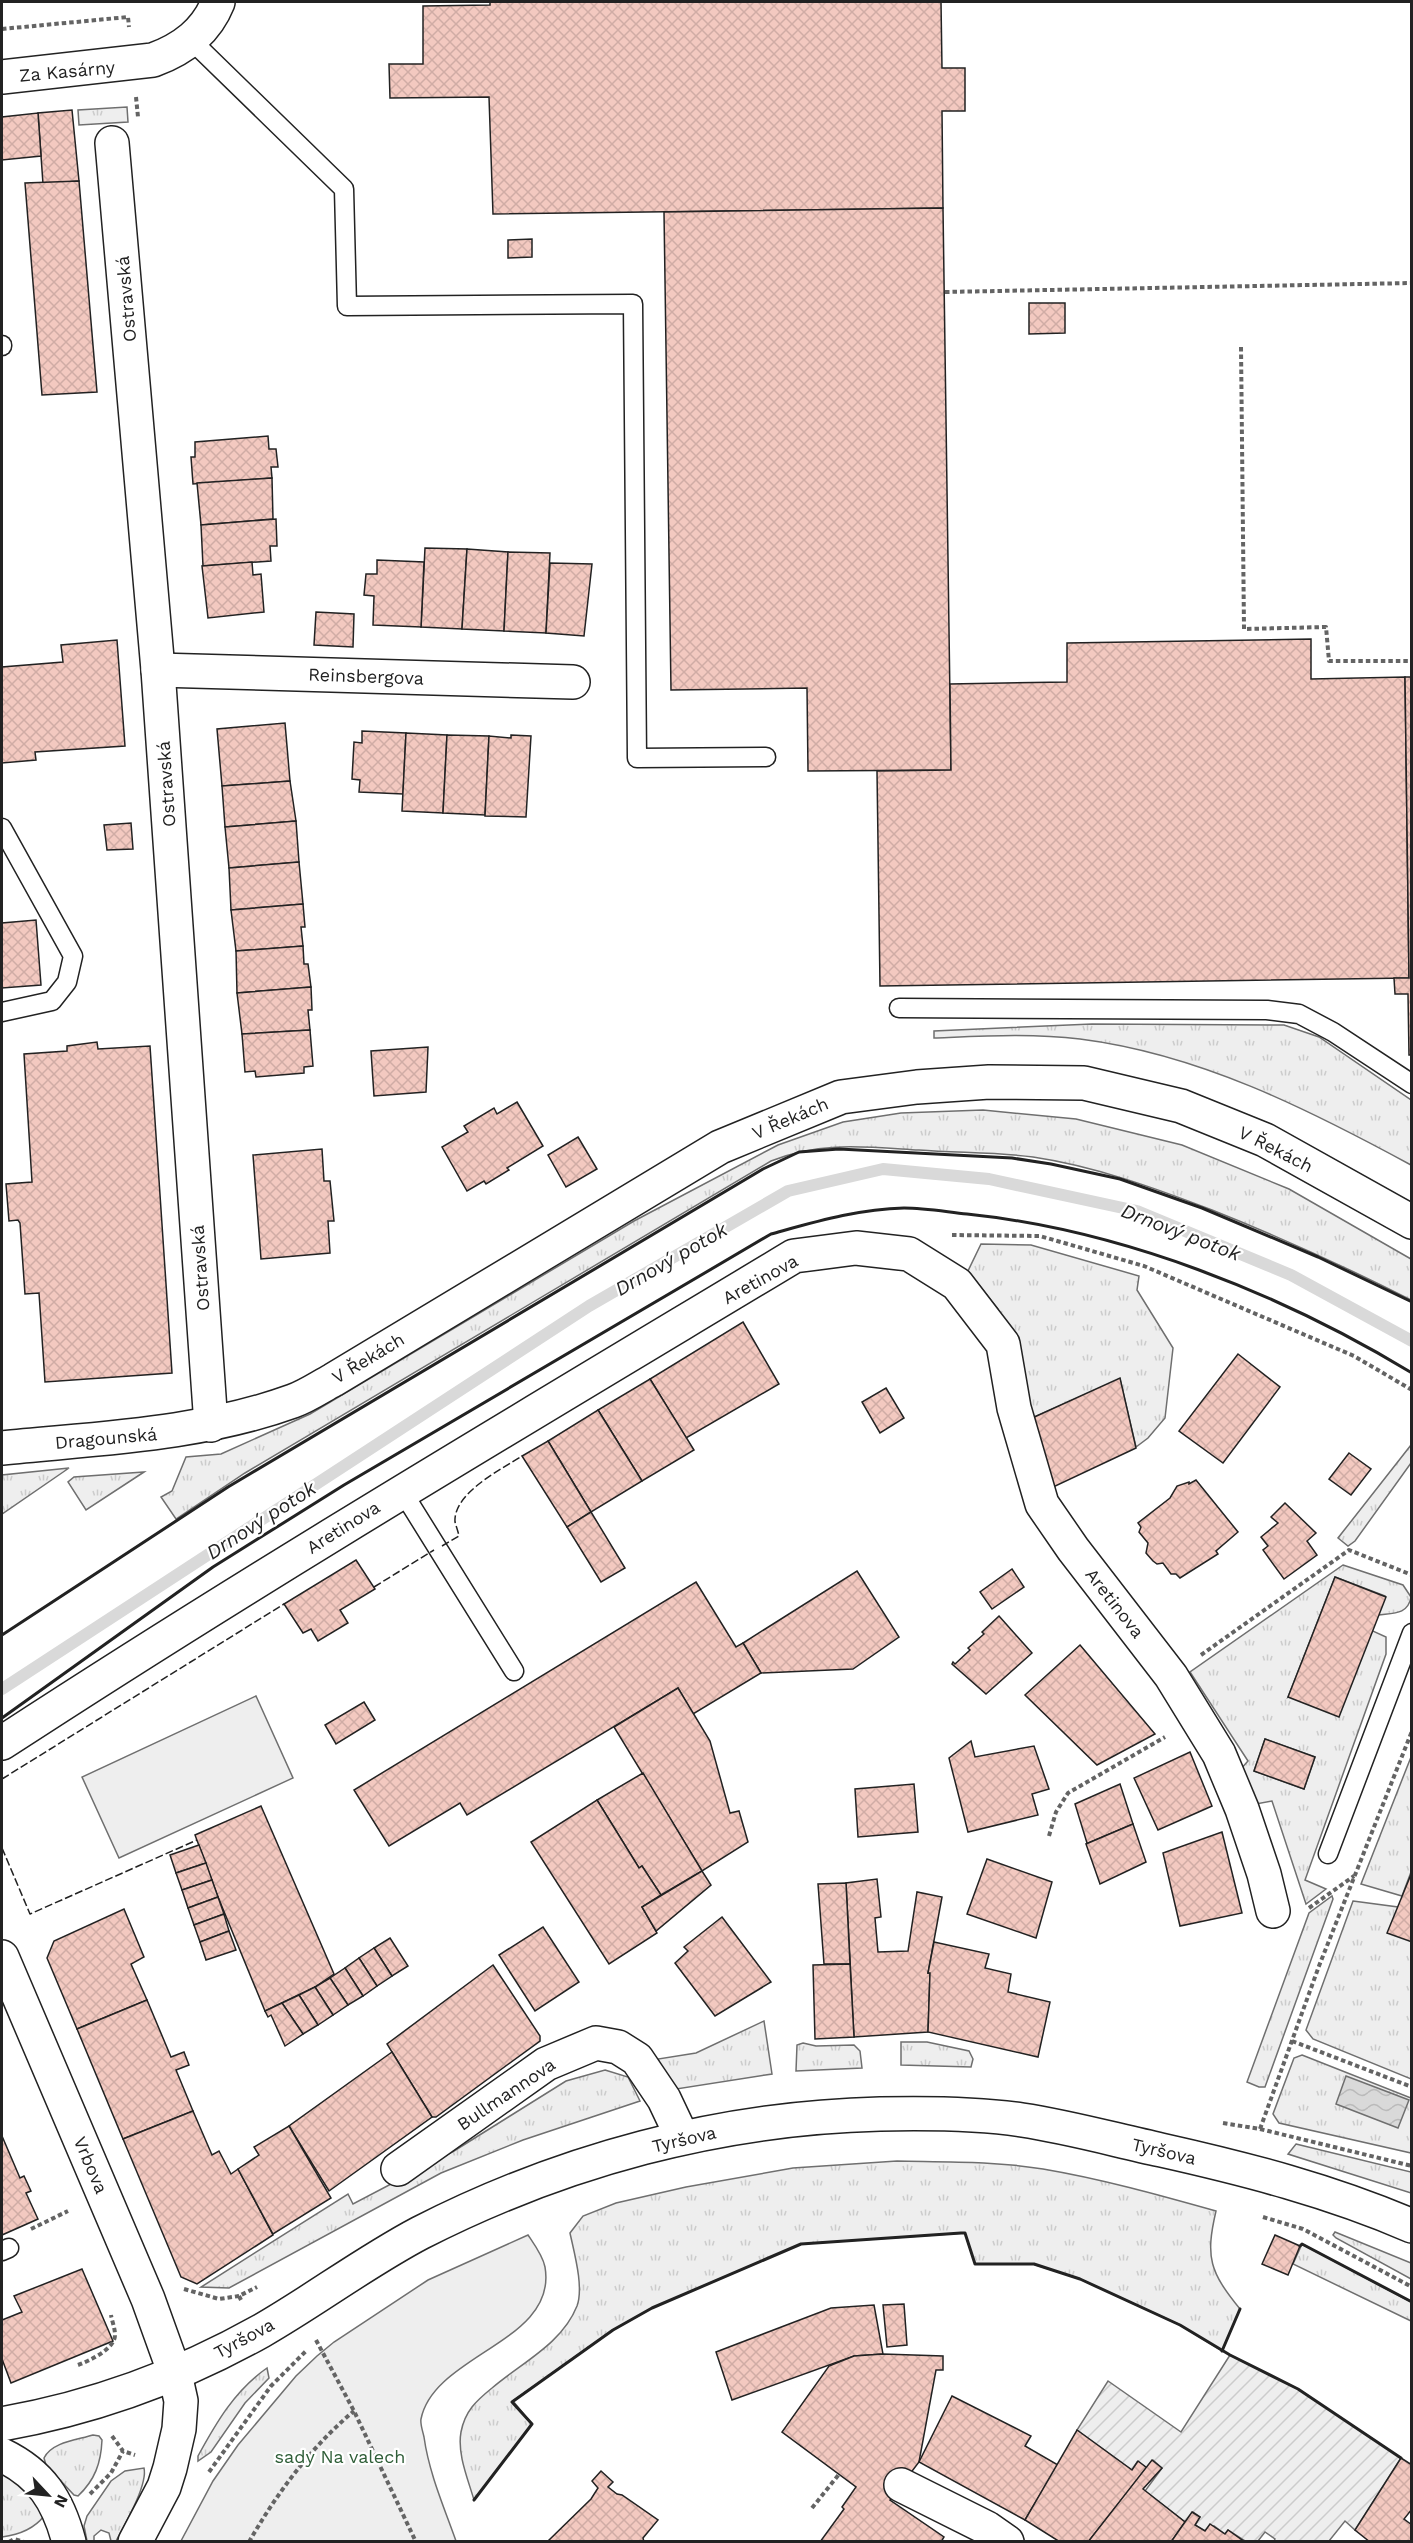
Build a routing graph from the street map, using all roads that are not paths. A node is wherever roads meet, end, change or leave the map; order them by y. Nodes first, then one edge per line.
1 (218, 2) edge
2 (191, 40) junction
3 (2, 77) edge
4 (112, 143) dead end
5 (158, 670) junction
6 (573, 682) dead end
7 (766, 757) dead end
8 (2, 828) edge
9 (899, 1008) dead end
10 (2, 1012) edge
11 (1412, 1084) edge
12 (1412, 1222) edge
13 (211, 1425) junction
14 (2, 1448) edge
15 (402, 1491) junction
16 (1412, 1632) edge
17 (514, 1671) dead end
18 (2, 1743) edge
19 (1328, 1854) dead end
20 (1273, 1911) dead end
21 (2, 1957) edge
22 (682, 2137) junction
23 (398, 2169) dead end
24 (1412, 2226) edge
25 (175, 2374) junction
26 (2, 2424) edge
27 (2, 2455) edge
28 (901, 2484) dead end
29 (990, 2537) edge
30 (69, 2541) edge
31 (135, 2541) edge

1 - 2 street, Za Kasárny
2 - 3 street, Za Kasárny
2 - 7 lane
4 - 5 street, Ostravská
5 - 6 street, Reinsbergova
5 - 13 street, Ostravská
8 - 10 lane
9 - 11 lane
12 - 13 street, V Řekách
13 - 14 street, Dragounská
15 - 17 lane
15 - 18 street, Aretinova
15 - 20 street, Aretinova
16 - 19 lane
21 - 25 street, Vrbova
22 - 23 street, Bullmannova
22 - 24 street, Tyršova
22 - 25 street, Tyršova
25 - 26 street, Tyršova
25 - 31 street, Vrbova
27 - 30 street
28 - 29 street

